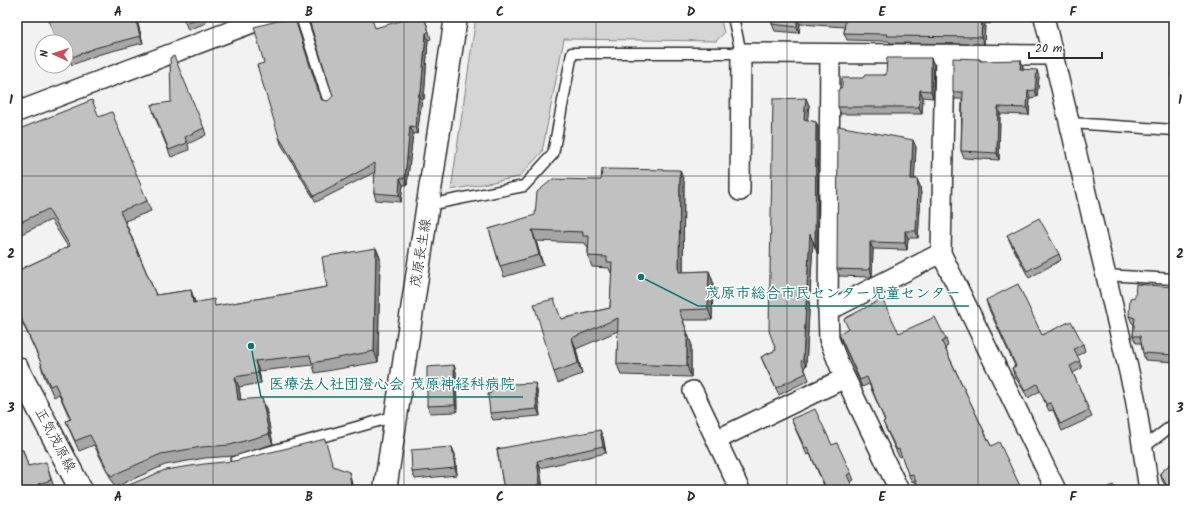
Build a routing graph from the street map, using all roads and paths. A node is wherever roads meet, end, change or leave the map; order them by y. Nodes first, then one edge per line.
1 (268, 17) edge
2 (301, 17) edge
3 (456, 17) edge
4 (733, 17) edge
5 (1044, 17) edge
6 (741, 53) junction
7 (830, 54) junction
8 (945, 55) junction
9 (1054, 55) junction
10 (329, 102) edge
11 (17, 112) edge
12 (1071, 123) junction
13 (1174, 130) edge
14 (740, 191) dead end
15 (428, 205) junction
16 (941, 253) junction
17 (1105, 275) junction
18 (1174, 279) edge
19 (828, 311) junction
20 (17, 368) edge
21 (846, 378) junction
22 (693, 391) dead end
23 (396, 416) junction
24 (1174, 424) edge
25 (716, 440) junction
26 (1143, 448) junction
27 (228, 462) edge
28 (81, 490) edge
29 (385, 490) edge
30 (740, 490) edge
31 (899, 490) edge
32 (1056, 490) edge
33 (1149, 490) edge

1 - 11 street
2 - 10 lane
3 - 15 main road, 茂原長生線
4 - 6 lane
5 - 9 street
6 - 7 street
6 - 14 street
6 - 15 lane
7 - 8 street
7 - 19 street
8 - 9 street
8 - 16 street
9 - 12 street
12 - 13 lane
12 - 17 street
15 - 23 main road, 茂原長生線
16 - 19 street
16 - 32 street
17 - 18 lane
17 - 26 street
19 - 21 street
20 - 28 main road, 正気茂原線
21 - 25 street
21 - 31 street
22 - 25 street
23 - 27 lane
23 - 29 main road, 茂原長生線
24 - 26 lane
25 - 30 street
26 - 33 street

